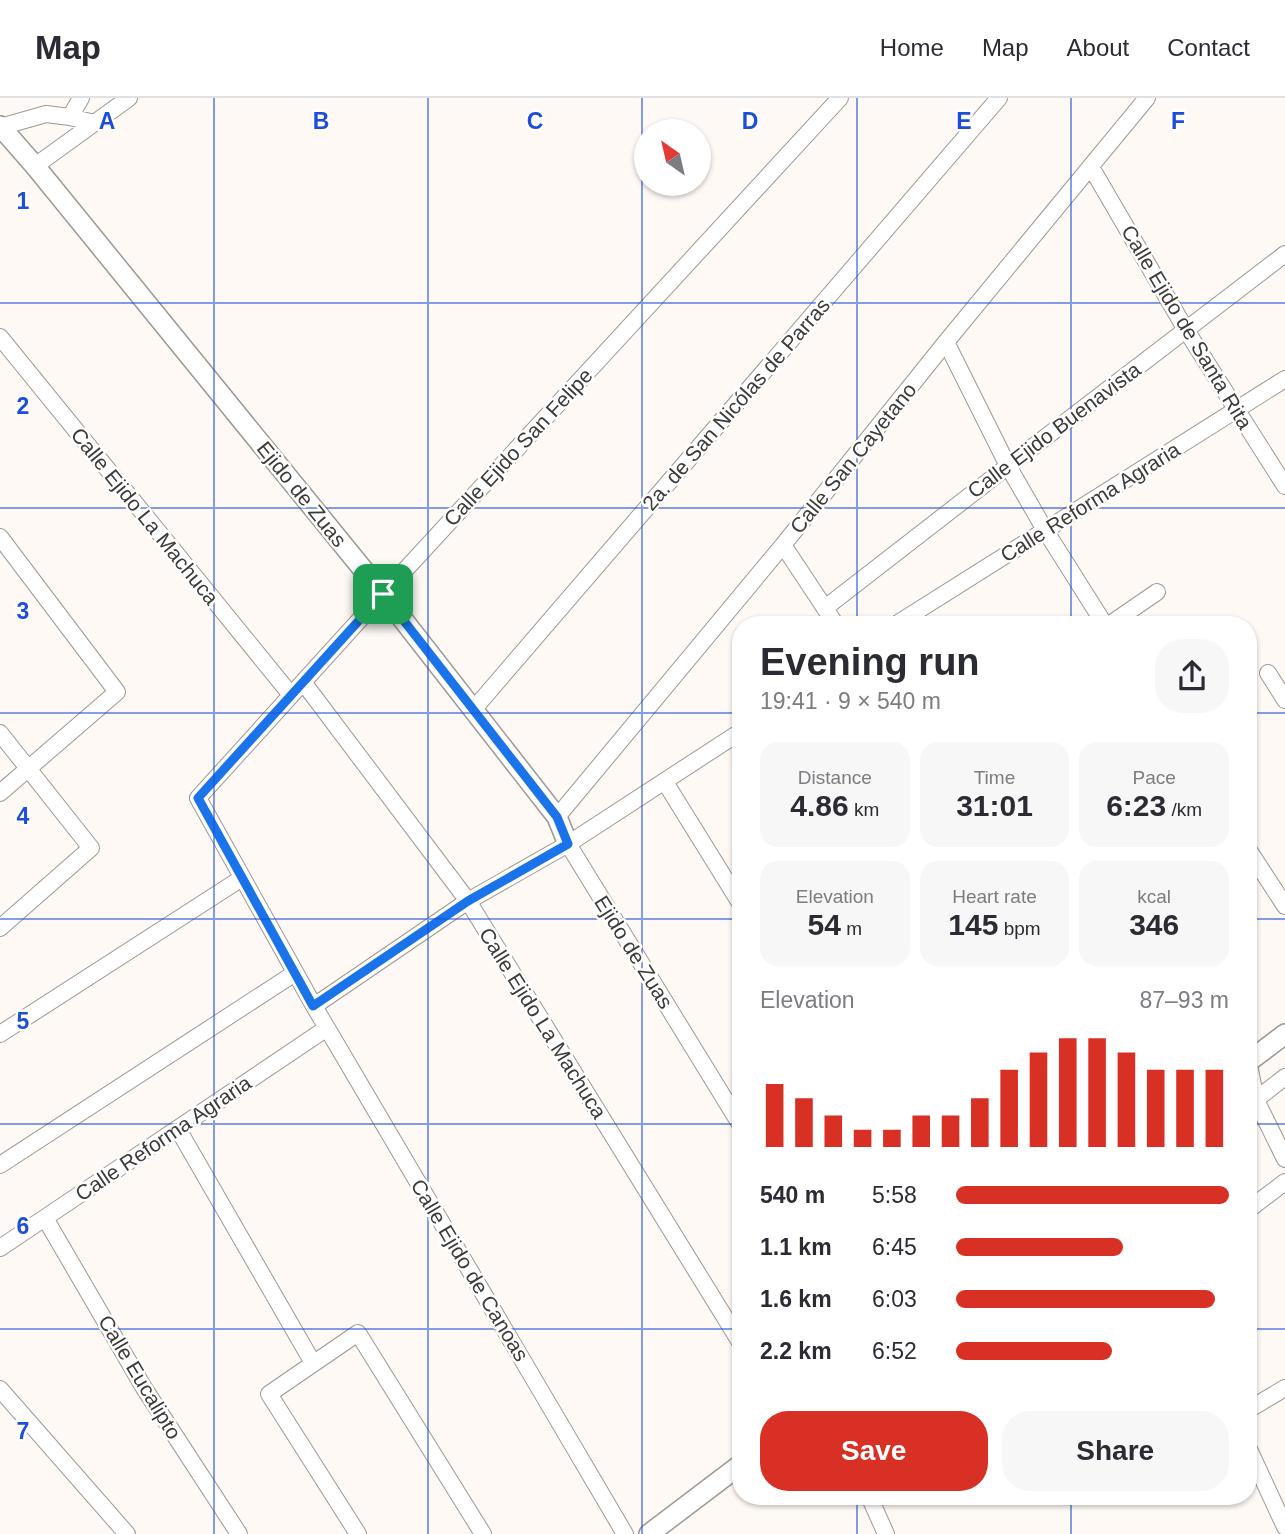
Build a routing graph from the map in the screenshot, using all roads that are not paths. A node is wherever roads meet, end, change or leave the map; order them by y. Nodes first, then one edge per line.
1 (80, 98) edge
2 (130, 98) edge
3 (840, 98) edge
4 (999, 98) edge
5 (1147, 98) edge
6 (70, 117) junction
7 (94, 123) junction
8 (0, 127) edge
9 (35, 166) junction
10 (1091, 167) junction
11 (1285, 254) edge
12 (1186, 330) junction
13 (0, 337) edge
14 (946, 342) junction
15 (1285, 379) edge
16 (1236, 411) junction
17 (1008, 466) junction
18 (1285, 486) edge
19 (1045, 530) junction
20 (0, 537) edge
21 (783, 545) junction
22 (1157, 592) dead end
23 (383, 594) junction
24 (825, 608) junction
25 (830, 616) edge
26 (909, 616) edge
27 (1101, 616) edge
28 (1121, 616) edge
29 (1268, 673) dead end
30 (303, 682) junction
31 (291, 695) junction
32 (1285, 700) edge
33 (473, 710) junction
34 (0, 733) edge
35 (732, 737) edge
36 (27, 768) junction
37 (665, 782) junction
38 (0, 793) edge
39 (198, 798) joint
40 (557, 817) junction
41 (568, 844) junction
42 (1257, 863) edge
43 (242, 877) junction
44 (732, 890) edge
45 (468, 901) junction
46 (1285, 906) edge
47 (0, 928) edge
48 (295, 973) junction
49 (313, 1006) junction
50 (327, 1028) junction
51 (0, 1034) edge
52 (1285, 1034) edge
53 (1257, 1054) edge
54 (1285, 1077) edge
55 (1257, 1098) edge
56 (732, 1111) edge
57 (1257, 1111) edge
58 (178, 1129) junction
59 (1285, 1159) edge
60 (1, 1162) edge
61 (1285, 1182) edge
62 (1257, 1203) edge
63 (45, 1218) junction
64 (0, 1248) edge
65 (732, 1329) edge
66 (313, 1363) junction
67 (1285, 1388) edge
68 (0, 1389) edge
69 (1257, 1405) edge
70 (1257, 1466) edge
71 (732, 1471) edge
72 (873, 1505) edge
73 (1285, 1527) edge
74 (127, 1534) edge
75 (239, 1534) edge
76 (358, 1534) edge
77 (483, 1534) edge
78 (625, 1534) edge
79 (649, 1534) edge
80 (886, 1534) edge

1 - 6 street
2 - 7 street
3 - 23 street, Calle Ejido San Felipe
4 - 33 street, 2a. de San Nicólas de Parras
5 - 10 street, Calle San Cayetano
6 - 7 street
6 - 8 street
7 - 9 street
8 - 9 street, Ejido de Zuas
9 - 23 street, Ejido de Zuas
10 - 12 street, Calle Ejido de Santa Rita
10 - 14 street, Calle San Cayetano
11 - 12 street, Calle Ejido Buenavista
12 - 16 street, Calle Ejido de Santa Rita
12 - 17 street, Calle Ejido Buenavista
13 - 31 street, Calle Ejido La Machuca
14 - 17 street
14 - 21 street, Calle San Cayetano
15 - 16 street, Calle Reforma Agraria
16 - 18 street, Calle Ejido de Santa Rita
16 - 19 street, Calle Reforma Agraria
17 - 19 street
17 - 24 street, Calle Ejido Buenavista
19 - 26 street, Calle Reforma Agraria
19 - 27 street
20 - 36 street
21 - 24 street
21 - 40 street, Calle San Cayetano
22 - 28 street
23 - 30 street, Calle Ejido San Felipe
23 - 33 street, Ejido de Zuas
24 - 25 street
29 - 32 street
30 - 31 street, Calle Ejido San Felipe
30 - 45 street, Calle Ejido La Machuca
31 - 39 street, Calle Ejido San Felipe
33 - 40 street, Ejido de Zuas
34 - 36 street
35 - 37 street
36 - 38 street
36 - 47 street
37 - 41 street
37 - 44 street
39 - 43 street, Calle Ejido de Canoas
40 - 41 street, Ejido de Zuas
41 - 45 street
41 - 56 street, Ejido de Zuas
42 - 46 street
43 - 48 street, Calle Ejido de Canoas
43 - 51 street
45 - 49 street
45 - 65 street, Calle Ejido La Machuca
48 - 49 street, Calle Ejido de Canoas
48 - 60 street
49 - 50 street, Calle Ejido de Canoas
50 - 58 street, Calle Reforma Agraria
50 - 78 street, Calle Ejido de Canoas
52 - 53 street
54 - 55 street
57 - 59 street
58 - 63 street, Calle Reforma Agraria
58 - 66 street
61 - 62 street
63 - 64 street, Calle Reforma Agraria
63 - 75 street, Calle Eucalipto
66 - 76 street
66 - 77 street
67 - 69 street
68 - 74 street
70 - 73 street
71 - 79 street
72 - 80 street

